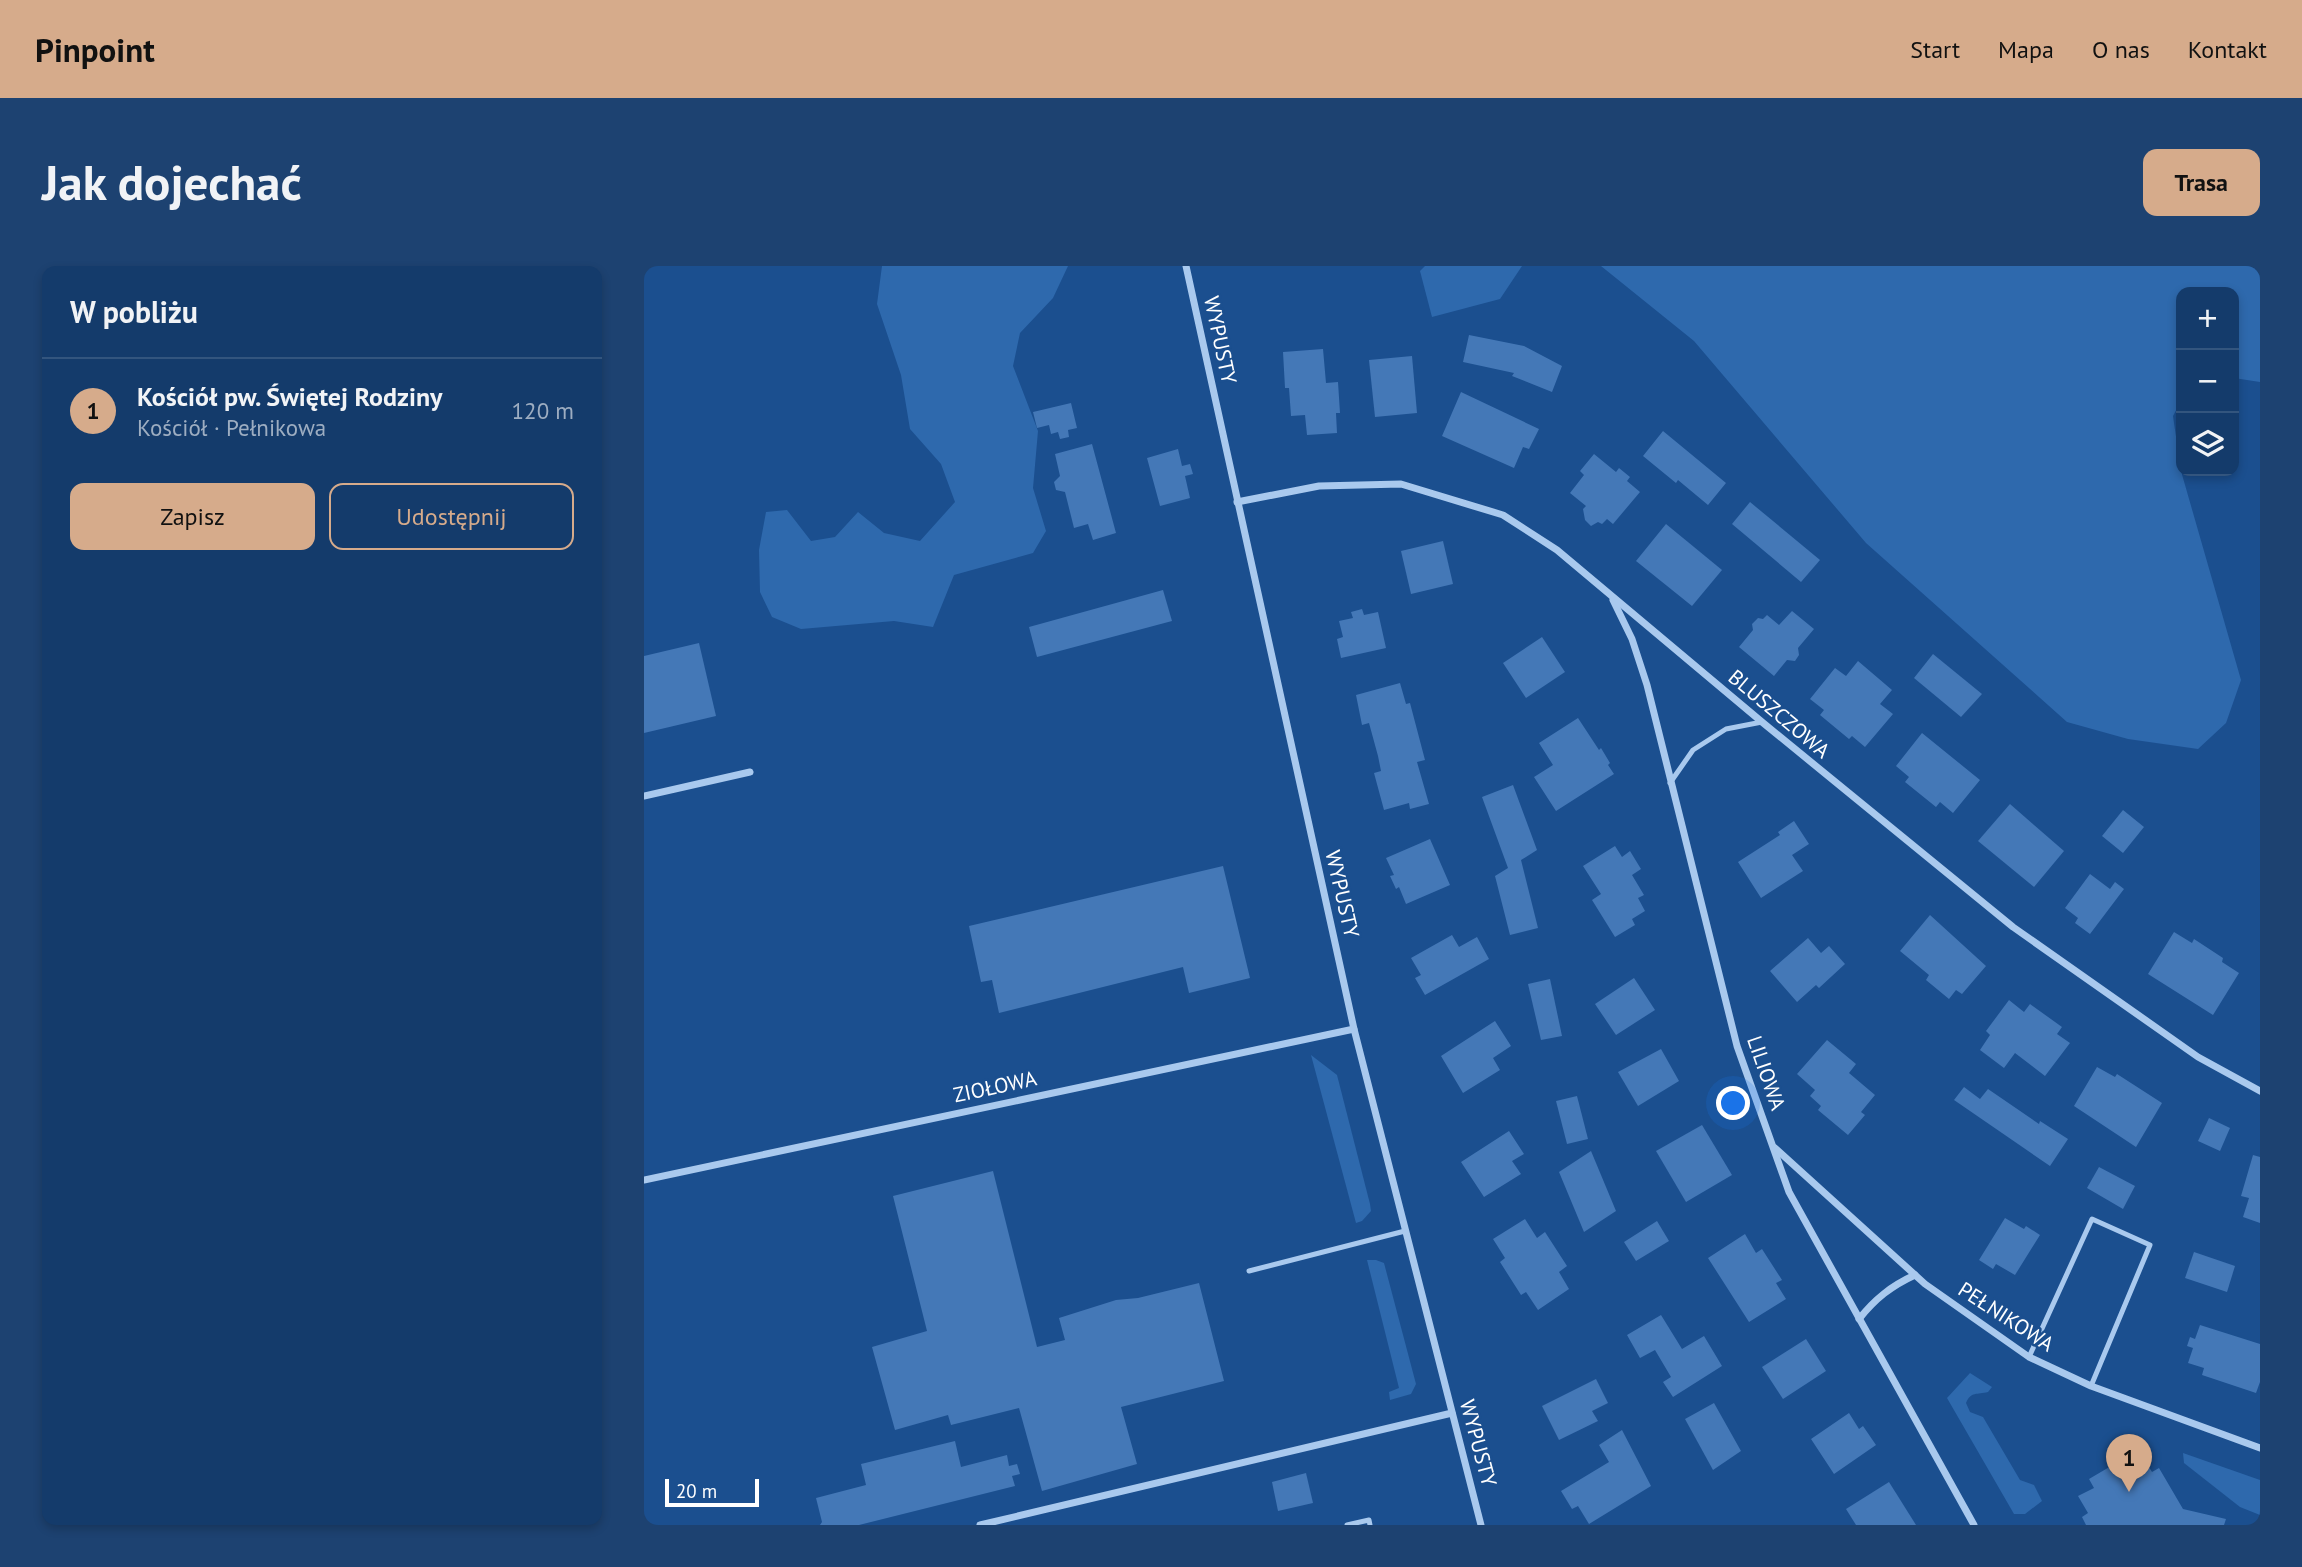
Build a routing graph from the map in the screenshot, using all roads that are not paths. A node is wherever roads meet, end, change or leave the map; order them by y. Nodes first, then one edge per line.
1 (1186, 266) edge
2 (1237, 502) junction
3 (1612, 598) junction
4 (1762, 722) junction
5 (750, 772) dead end
6 (1670, 783) junction
7 (644, 796) edge
8 (1354, 1029) junction
9 (2260, 1091) edge
10 (1774, 1148) junction
11 (644, 1180) edge
12 (1405, 1231) junction
13 (1249, 1271) dead end
14 (1915, 1275) junction
15 (1859, 1319) junction
16 (2029, 1357) junction
17 (2091, 1386) junction
18 (1451, 1413) junction
19 (2260, 1448) edge
20 (980, 1525) edge
21 (1347, 1525) edge
22 (1370, 1525) edge
23 (1481, 1525) edge
24 (1974, 1525) edge

1 - 2 street, WYPUSTY
2 - 3 street, BLUSZCZOWA
2 - 8 street, WYPUSTY
3 - 4 street, BLUSZCZOWA
3 - 6 street, LILIOWA
4 - 6 lane
4 - 9 street, BLUSZCZOWA
5 - 7 street
6 - 10 street, LILIOWA
8 - 11 street, ZIOŁOWA
8 - 12 street, WYPUSTY
10 - 14 street, PEŁNIKOWA
10 - 15 street, LILIOWA
12 - 13 lane
12 - 18 street, WYPUSTY
14 - 15 street
14 - 16 street, PEŁNIKOWA
15 - 24 street, LILIOWA
16 - 17 street, PEŁNIKOWA
16 - 17 lane
17 - 19 street, PEŁNIKOWA
18 - 20 street
18 - 23 street, WYPUSTY
21 - 22 lane

